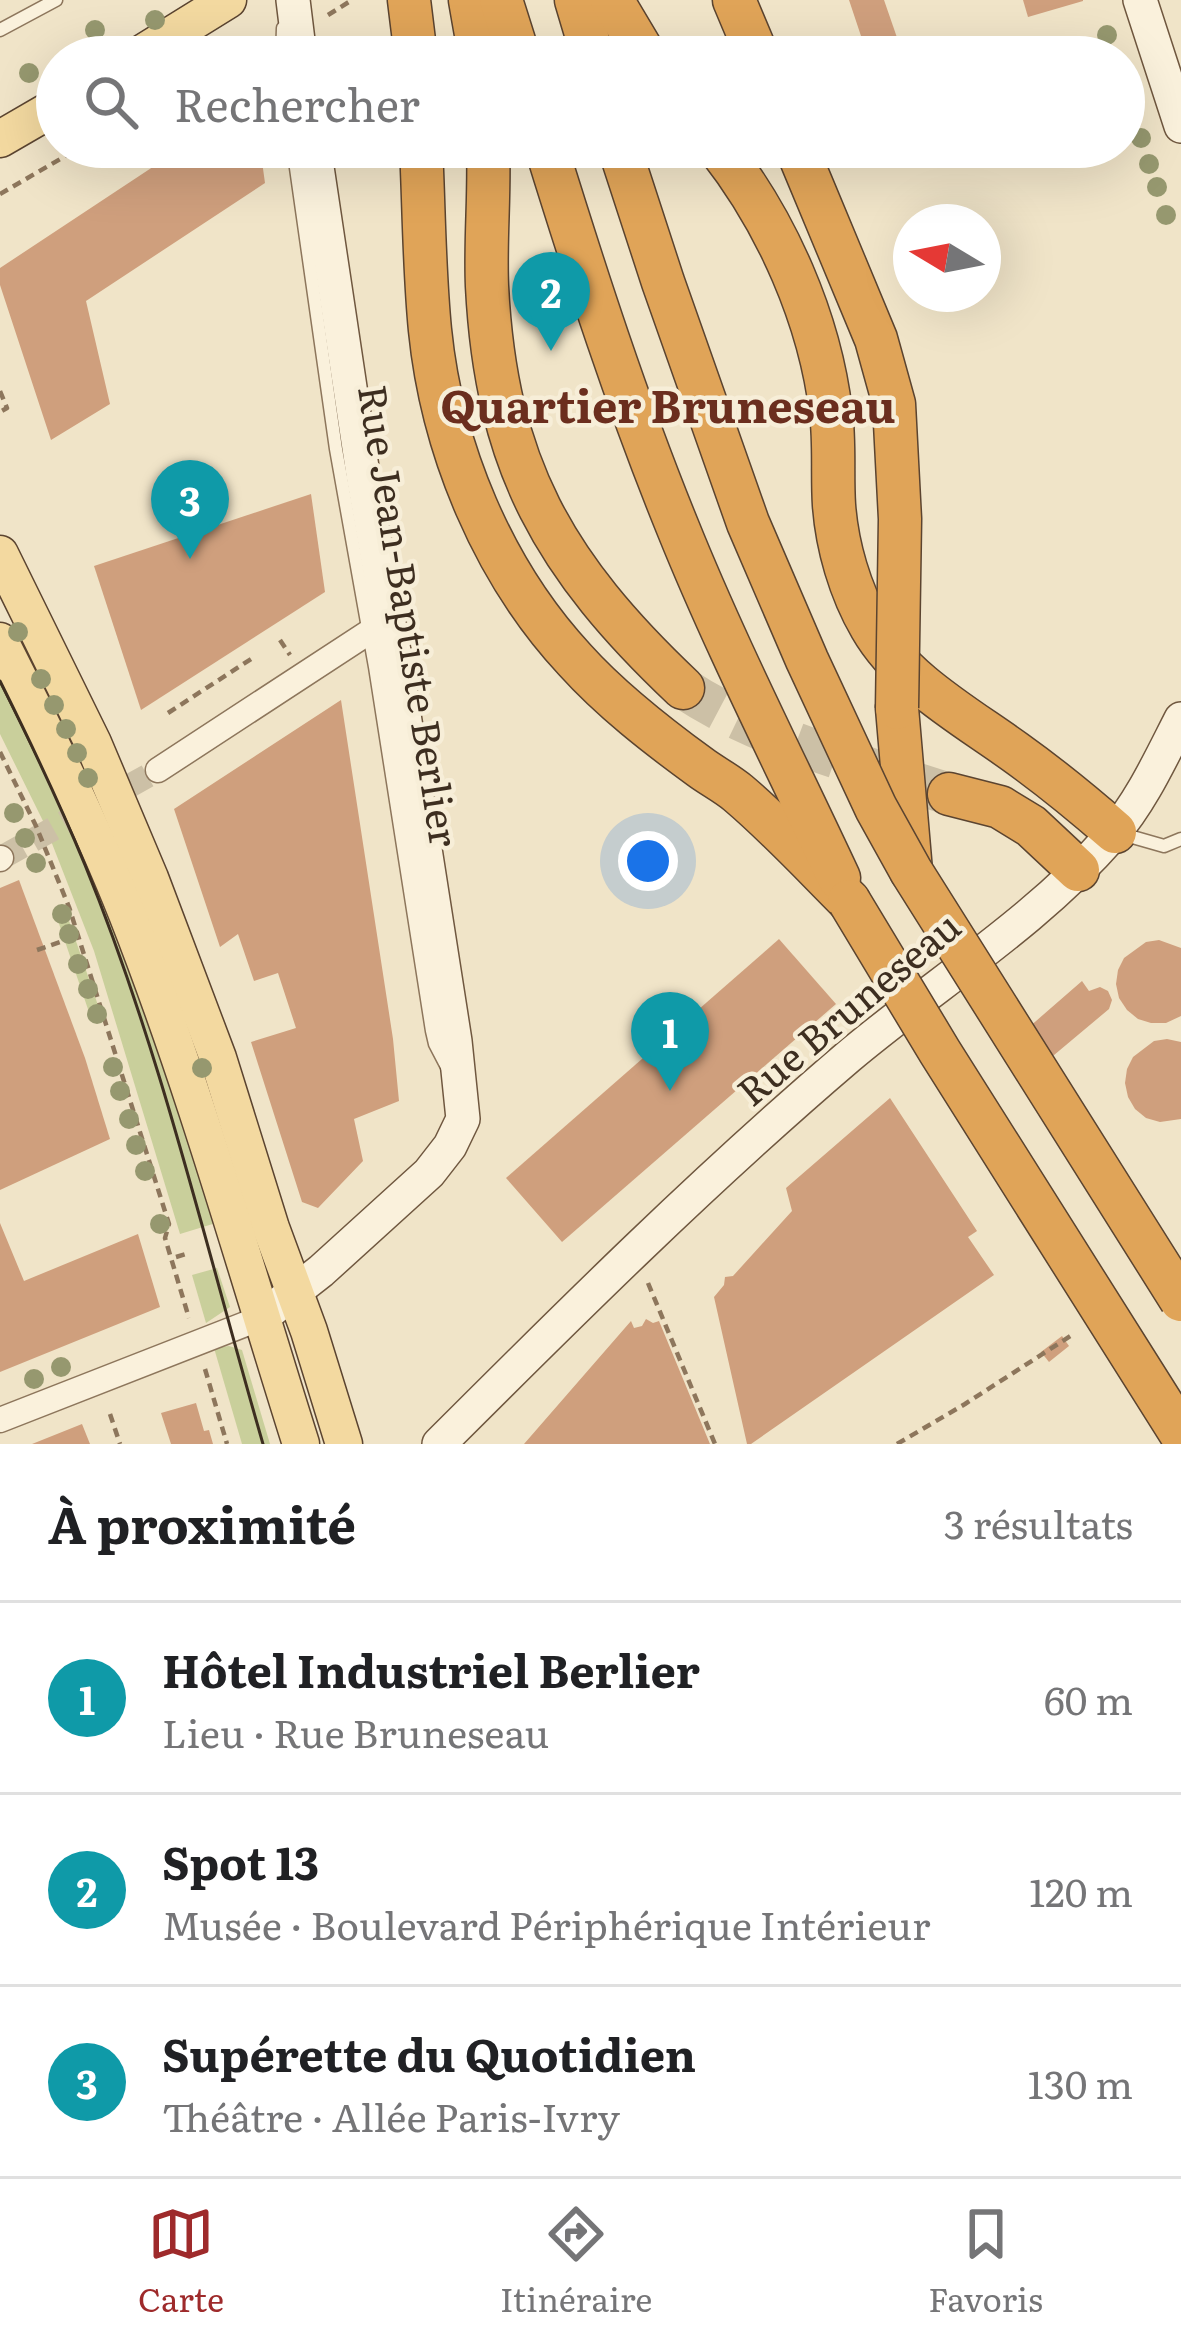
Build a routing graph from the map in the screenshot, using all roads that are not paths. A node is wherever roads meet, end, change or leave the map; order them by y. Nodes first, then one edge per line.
1 (56, 0) edge
2 (228, 0) edge
3 (409, 0) edge
4 (470, 0) edge
5 (576, 0) edge
6 (612, 0) edge
7 (734, 0) edge
8 (1140, 0) edge
9 (0, 30) edge
10 (170, 36) edge
11 (413, 36) edge
12 (495, 36) edge
13 (587, 36) edge
14 (633, 36) edge
15 (749, 36) edge
16 (1174, 78) edge
17 (36, 118) edge
18 (1181, 126) edge
19 (0, 139) edge
20 (296, 168) edge
21 (317, 168) edge
22 (423, 168) edge
23 (489, 168) edge
24 (553, 168) edge
25 (626, 168) edge
26 (734, 168) edge
27 (805, 168) edge
28 (0, 554) edge
29 (378, 626) junction
30 (0, 641) edge
31 (683, 688) tunnel mouth
32 (1181, 718) edge
33 (1170, 766) edge
34 (158, 770) tunnel mouth
35 (949, 794) tunnel mouth
36 (1115, 832) junction
37 (1181, 838) edge
38 (1078, 870) junction
39 (910, 871) junction
40 (849, 901) junction
41 (296, 1292) junction
42 (1181, 1300) edge
43 (261, 1318) junction
44 (0, 1420) edge
45 (1181, 1434) edge
46 (301, 1444) edge
47 (344, 1444) edge
48 (439, 1444) edge

1 - 9 lane
2 - 10 main road
3 - 11 highway
4 - 12 highway
5 - 13 highway
6 - 14 highway
7 - 15 highway
8 - 16 main road
16 - 18 main road
17 - 19 main road
20 - 29 lane, Rue Jean-Baptiste Berlier
21 - 29 main road, Rue Jean-Baptiste Berlier
22 - 40 highway
23 - 31 highway
24 - 40 highway
25 - 39 highway, bridge
26 - 36 highway
27 - 39 highway, bridge
28 - 41 main road
29 - 34 street
29 - 41 main road, Rue Jean-Baptiste Berlier
30 - 43 main road
32 - 33 main road, Rue Bruneseau
33 - 36 main road, Rue Bruneseau
35 - 38 highway
36 - 37 lane
36 - 38 main road, Rue Bruneseau
38 - 48 main road, Rue Bruneseau
39 - 42 highway, bridge
40 - 45 highway, bridge
41 - 43 main road, Rue Jean-Baptiste Berlier
41 - 47 main road
43 - 44 street
43 - 46 main road

